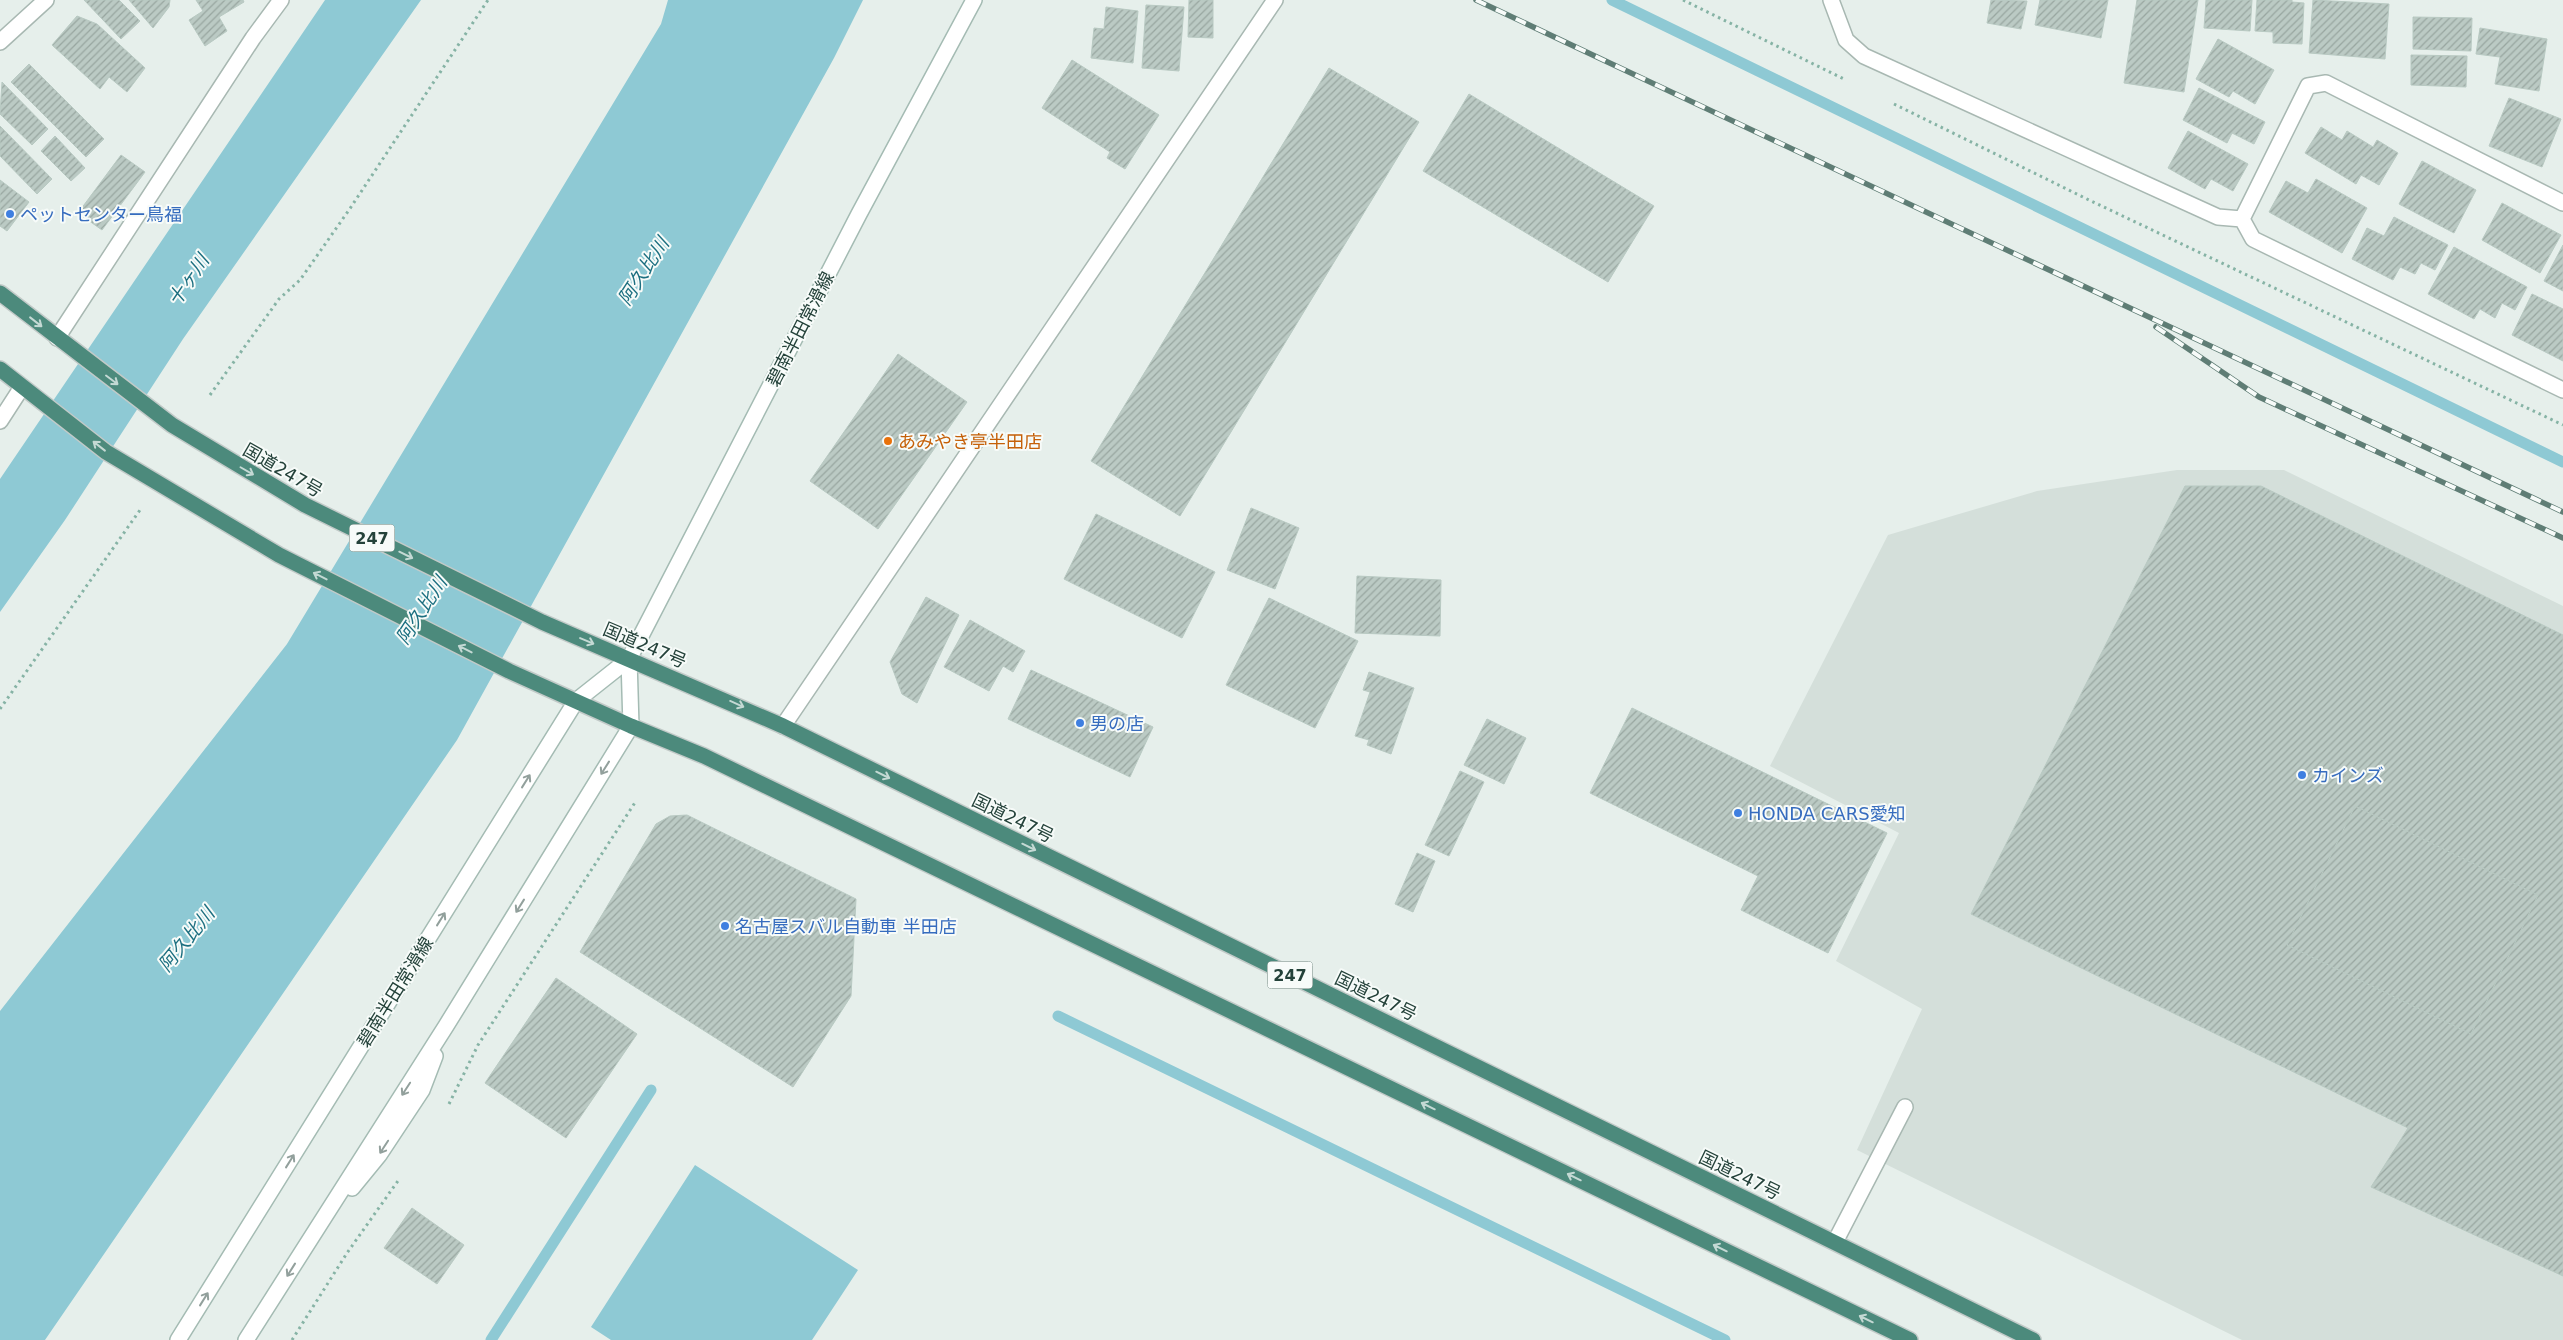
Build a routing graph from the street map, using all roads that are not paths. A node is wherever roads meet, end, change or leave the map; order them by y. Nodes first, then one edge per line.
1 (46, 0) edge
2 (281, 0) edge
3 (974, 0) edge
4 (1275, 0) edge
5 (1831, 0) edge
6 (0, 42) edge
7 (2563, 203) edge
8 (2242, 219) junction
9 (0, 293) edge
10 (57, 338) junction
11 (0, 369) edge
12 (22, 387) junction
13 (2563, 390) edge
14 (0, 421) edge
15 (629, 659) junction
16 (576, 702) junction
17 (631, 726) junction
18 (783, 726) junction
19 (1905, 1107) dead end
20 (1834, 1242) junction
21 (178, 1340) edge
22 (246, 1340) edge
23 (1910, 1340) edge
24 (2033, 1340) edge

1 - 6 street
2 - 10 street
3 - 15 street, 碧南半田常滑線
4 - 18 street
5 - 8 street
7 - 8 street
8 - 13 street
9 -> 10 highway, 国道247号 / 247
10 -> 15 highway, 国道247号 / 247
11 - 12 highway
12 - 14 street
16 -> 12 highway
15 - 16 street, 碧南半田常滑線
15 - 17 street, 碧南半田常滑線
15 -> 18 highway, 国道247号 / 247
16 - 17 highway
21 -> 16 street, 碧南半田常滑線
17 -> 22 street
23 -> 17 highway
18 -> 20 highway, 国道247号 / 247
19 - 20 street
20 - 24 highway, 国道247号 / 247

